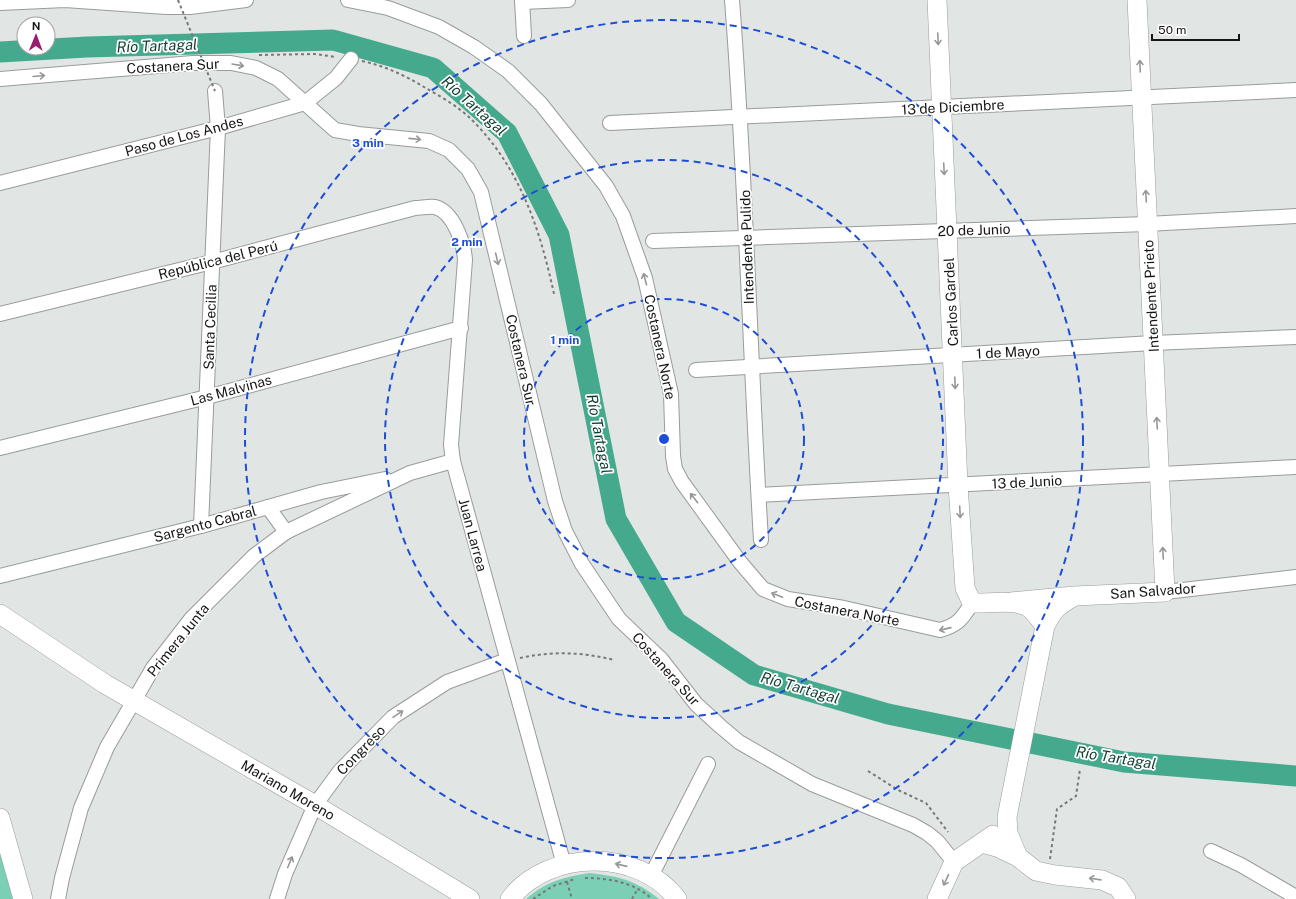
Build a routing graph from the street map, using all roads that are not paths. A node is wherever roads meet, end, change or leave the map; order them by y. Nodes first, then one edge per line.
1 (246, 0) edge
2 (348, 0) edge
3 (568, 0) edge
4 (732, 0) edge
5 (937, 0) edge
6 (1137, 0) edge
7 (522, 1) edge
8 (0, 3) edge
9 (524, 36) dead end
10 (351, 59) dead end
11 (0, 79) edge
12 (1296, 90) edge
13 (215, 91) road end
14 (1141, 98) junction
15 (306, 103) junction
16 (941, 108) junction
17 (741, 118) junction
18 (610, 123) dead end
19 (218, 128) junction
20 (0, 183) edge
21 (435, 207) joint
22 (1296, 216) edge
23 (1147, 224) junction
24 (947, 231) junction
25 (746, 239) junction
26 (653, 241) dead end
27 (212, 262) junction
28 (0, 314) edge
29 (461, 328) junction
30 (1296, 337) edge
31 (1153, 343) junction
32 (954, 355) junction
33 (752, 368) junction
34 (696, 370) dead end
35 (207, 397) junction
36 (0, 448) edge
37 (453, 461) junction
38 (1296, 467) edge
39 (410, 473) junction
40 (1160, 475) junction
41 (958, 485) junction
42 (759, 495) junction
43 (268, 507) junction
44 (201, 526) junction
45 (286, 532) junction
46 (761, 540) dead end
47 (0, 576) edge
48 (1296, 577) edge
49 (1165, 592) junction
50 (1074, 596) junction
51 (1010, 602) junction
52 (972, 603) junction
53 (0, 614) edge
54 (1045, 626) junction
55 (0, 630) edge
56 (507, 660) junction
57 (105, 684) junction
58 (133, 701) junction
59 (708, 764) dead end
60 (315, 805) junction
61 (1007, 817) junction
62 (0, 818) edge
63 (1211, 851) dead end
64 (967, 852) junction
65 (1018, 857) junction
66 (566, 873) junction
67 (651, 876) junction
68 (1296, 897) edge
69 (23, 899) edge
70 (58, 899) edge
71 (277, 899) edge
72 (470, 899) edge
73 (510, 899) edge
74 (677, 899) edge
75 (937, 899) edge
76 (1126, 899) edge

1 - 8 street
52 -> 2 street, Costanera Norte
3 - 7 street
4 - 17 street, Intendente Pulido
5 -> 16 street, Carlos Gardel
14 -> 6 street, Intendente Prieto
7 - 9 street
10 - 15 street, Paso de Los Andes
11 -> 15 street, Costanera Sur
12 - 14 street, 13 de Diciembre
13 - 19 street, Santa Cecilia
14 - 16 street, 13 de Diciembre
23 -> 14 street, Intendente Prieto
15 - 19 street, Paso de Los Andes
15 -> 64 street, Costanera Sur
16 - 17 street, 13 de Diciembre
16 -> 24 street, Carlos Gardel
17 - 18 street, 13 de Diciembre
17 - 25 street, Intendente Pulido
19 - 20 street, Paso de Los Andes
19 - 27 street, Santa Cecilia
21 - 27 street, República del Perú
21 - 29 street, Juan Larrea
22 - 23 street, 20 de Junio
23 - 24 street, 20 de Junio
23 - 31 street, Intendente Prieto
24 - 25 street, 20 de Junio
24 - 32 street, Carlos Gardel
25 - 26 street, 20 de Junio
25 - 33 street, Intendente Pulido
27 - 28 street, República del Perú
27 - 35 street, Santa Cecilia
29 - 35 street, Las Malvinas
29 - 37 street, Juan Larrea
30 - 31 street, 1 de Mayo
31 - 32 street, 1 de Mayo
40 -> 31 street, Intendente Prieto
32 - 33 street, 1 de Mayo
32 -> 41 street, Carlos Gardel
33 - 34 street, 1 de Mayo
33 - 42 street, Intendente Pulido
35 - 36 street, Las Malvinas
35 - 44 street, Santa Cecilia
37 - 39 street, Primera Junta
37 - 56 street, Juan Larrea
38 - 40 street, 13 de Junio
39 - 43 street, Sargento Cabral
39 - 45 street, Primera Junta
40 - 41 street, 13 de Junio
49 -> 40 street, Intendente Prieto
41 - 42 street, 13 de Junio
41 -> 52 street, Carlos Gardel
42 - 46 street, Intendente Pulido
43 - 44 street, Sargento Cabral
43 - 45 street
44 - 47 street, Sargento Cabral
45 - 58 street, Primera Junta
48 - 49 street, San Salvador
49 - 50 street, San Salvador
50 - 51 street, San Salvador
50 - 54 street
51 - 52 street, San Salvador
51 - 54 street
53 - 57 street, Mariano Moreno
54 - 61 street
55 - 57 street, Mariano Moreno
60 -> 56 street, Congreso
56 - 66 street, Juan Larrea
57 - 58 street, Mariano Moreno
58 - 60 street, Mariano Moreno
58 - 70 street, Primera Junta
59 - 67 street
71 -> 60 street, Congreso
60 - 72 street, Mariano Moreno
61 - 64 street
61 - 65 street
62 - 69 street
63 - 68 street
64 - 65 street
64 -> 75 street
76 -> 65 street
67 -> 66 street
66 - 73 street
67 - 74 street

